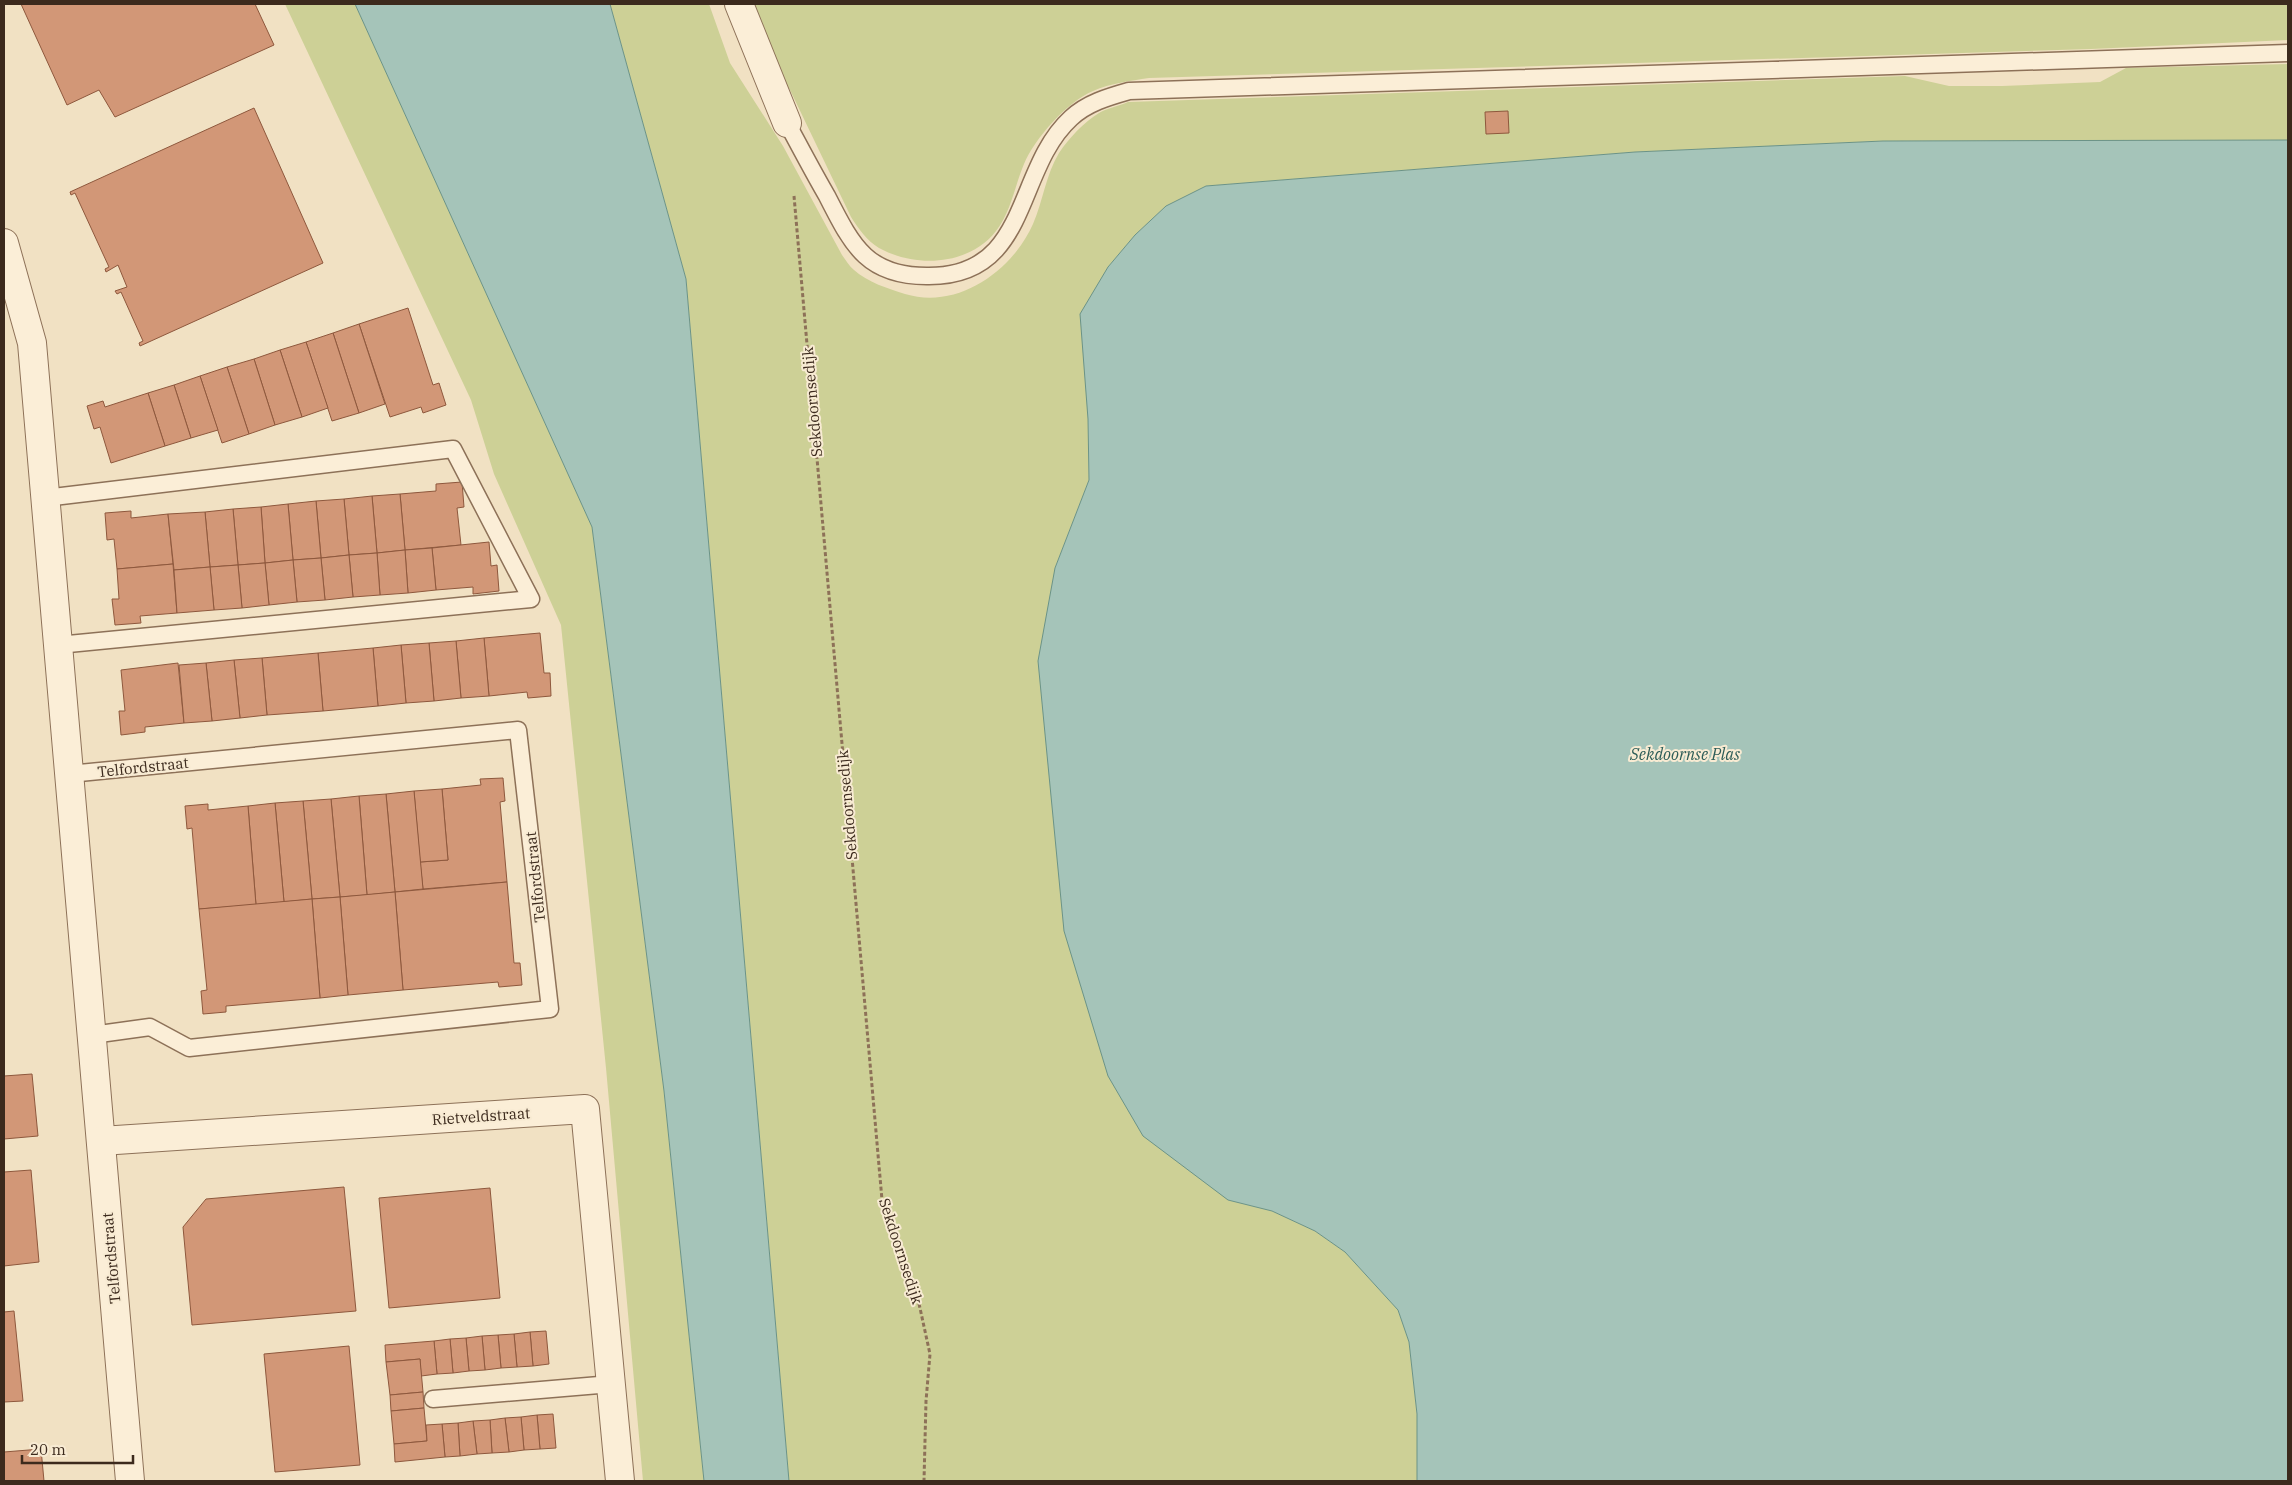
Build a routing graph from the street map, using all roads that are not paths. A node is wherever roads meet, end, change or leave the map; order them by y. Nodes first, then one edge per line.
1 (739, 4) edge
2 (2288, 53) edge
3 (788, 123) joint
4 (4, 243) edge
5 (46, 498) junction
6 (58, 645) junction
7 (69, 774) junction
8 (92, 1035) junction
9 (100, 1141) junction
10 (611, 1384) junction
11 (433, 1399) dead end
12 (130, 1481) edge
13 (620, 1481) edge

1 - 3 street
2 - 3 lane
4 - 5 street, Telfordstraat
5 - 6 street, Telfordstraat
5 - 6 lane
6 - 7 street, Telfordstraat
7 - 8 street, Telfordstraat
7 - 8 lane, Telfordstraat
8 - 9 street, Telfordstraat
9 - 10 street, Rietveldstraat
9 - 12 street, Telfordstraat
10 - 11 lane
10 - 13 street, Rietveldstraat

